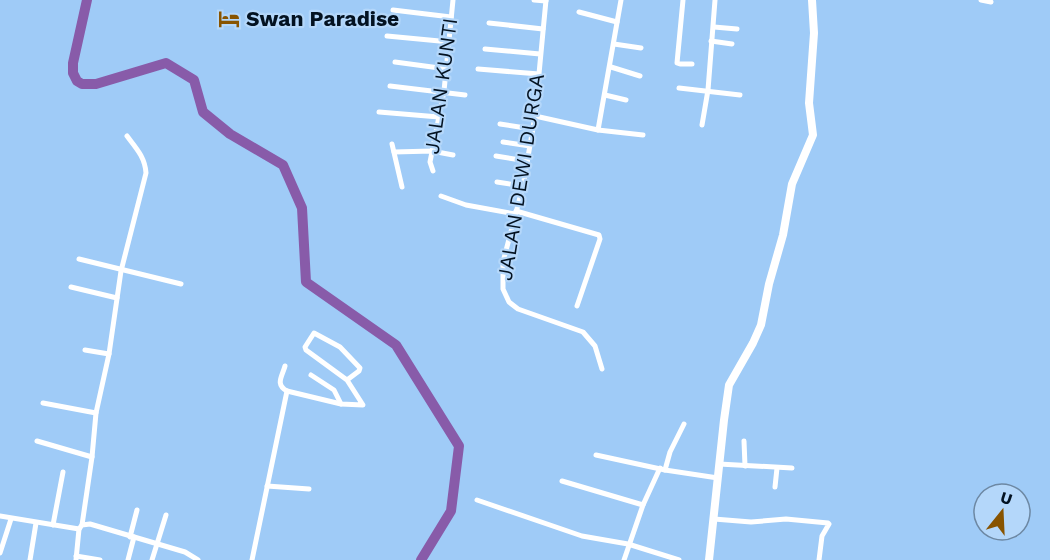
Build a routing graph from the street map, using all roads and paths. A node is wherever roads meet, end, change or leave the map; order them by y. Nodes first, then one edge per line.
1 (453, 0) edge
2 (534, 0) edge
3 (621, 0) edge
4 (683, 0) edge
5 (715, 0) edge
6 (812, 0) edge
7 (981, 0) edge
8 (546, 1) edge
9 (991, 2) dead end
10 (393, 10) dead end
11 (579, 12) dead end
12 (451, 17) junction
13 (617, 22) junction
14 (489, 23) dead end
15 (714, 27) junction
16 (543, 29) junction
17 (737, 29) dead end
18 (387, 36) dead end
19 (711, 41) junction
20 (450, 42) junction
21 (614, 44) junction
22 (732, 44) dead end
23 (641, 48) dead end
24 (485, 49) dead end
25 (540, 54) junction
26 (395, 62) dead end
27 (692, 64) dead end
28 (611, 67) junction
29 (447, 69) junction
30 (478, 69) dead end
31 (539, 74) junction
32 (640, 76) dead end
33 (390, 86) dead end
34 (680, 88) dead end
35 (708, 90) junction
36 (444, 91) junction
37 (465, 95) dead end
38 (605, 95) junction
39 (740, 95) dead end
40 (626, 100) dead end
41 (379, 112) dead end
42 (535, 116) junction
43 (439, 117) junction
44 (500, 124) dead end
45 (702, 125) dead end
46 (532, 129) junction
47 (598, 130) junction
48 (643, 135) dead end
49 (127, 136) dead end
50 (503, 142) dead end
51 (392, 144) dead end
52 (530, 146) junction
53 (432, 151) junction
54 (394, 152) junction
55 (453, 154) dead end
56 (496, 156) dead end
57 (527, 161) junction
58 (433, 171) dead end
59 (497, 182) dead end
60 (523, 186) junction
61 (402, 187) dead end
62 (441, 196) dead end
63 (515, 213) junction
64 (79, 259) dead end
65 (121, 271) junction
66 (181, 284) dead end
67 (71, 287) dead end
68 (117, 298) junction
69 (578, 306) dead end
70 (85, 350) dead end
71 (109, 354) junction
72 (285, 366) dead end
73 (602, 369) dead end
74 (311, 375) dead end
75 (347, 380) junction
76 (287, 391) junction
77 (43, 403) dead end
78 (341, 404) junction
79 (96, 413) junction
80 (684, 424) dead end
81 (37, 441) dead end
82 (744, 441) dead end
83 (596, 455) dead end
84 (92, 457) junction
85 (719, 464) junction
86 (745, 466) junction
87 (777, 468) junction
88 (792, 468) dead end
89 (662, 469) junction
90 (63, 472) dead end
91 (718, 478) junction
92 (562, 481) dead end
93 (267, 486) junction
94 (775, 487) dead end
95 (309, 489) dead end
96 (477, 500) dead end
97 (643, 505) junction
98 (137, 510) dead end
99 (166, 515) dead end
100 (0, 516) edge
101 (11, 519) junction
102 (714, 519) junction
103 (36, 522) junction
104 (53, 525) junction
105 (80, 527) junction
106 (132, 537) junction
107 (158, 543) junction
108 (628, 544) junction
109 (0, 553) edge
110 (76, 558) edge
111 (30, 560) edge
112 (100, 560) edge
113 (129, 560) edge
114 (152, 560) edge
115 (198, 560) edge
116 (252, 560) edge
117 (624, 560) edge
118 (679, 560) edge
119 (709, 560) edge
120 (819, 560) edge

1 - 12 street, JALAN KUNTI
2 - 8 street
3 - 13 street
4 - 27 street
5 - 15 street
6 - 85 street
7 - 9 street
8 - 16 street, JALAN DEWI DURGA
10 - 12 street
11 - 13 street
12 - 20 street, JALAN KUNTI
13 - 21 street
14 - 16 street
15 - 17 street
15 - 19 street
16 - 25 street, JALAN DEWI DURGA
18 - 20 street
19 - 22 street
19 - 35 street
20 - 29 street, JALAN KUNTI
21 - 23 street
21 - 28 street
24 - 25 street
25 - 31 street, JALAN DEWI DURGA
26 - 29 street
28 - 32 street
28 - 38 street
29 - 36 street, JALAN KUNTI
30 - 31 street
31 - 42 street, JALAN DEWI DURGA
33 - 36 street
34 - 35 street
35 - 39 street
35 - 45 street
36 - 37 street
36 - 43 street, JALAN KUNTI
38 - 40 street
38 - 47 street
41 - 43 street
42 - 46 street, JALAN DEWI DURGA
42 - 47 street
43 - 53 street, JALAN KUNTI
44 - 46 street
46 - 52 street, JALAN DEWI DURGA
47 - 48 street
49 - 65 street
50 - 52 street
51 - 54 street
52 - 57 street, JALAN DEWI DURGA
53 - 54 street
53 - 55 street
53 - 58 street, JALAN KUNTI
54 - 61 street
56 - 57 street
57 - 60 street, JALAN DEWI DURGA
59 - 60 street
60 - 63 street, JALAN DEWI DURGA
62 - 63 street
63 - 69 street
63 - 73 street, JALAN DEWI DURGA
64 - 65 street
65 - 66 street
65 - 68 street
67 - 68 street
68 - 71 street
70 - 71 street
71 - 79 street
72 - 76 street
74 - 78 street
75 - 75 street
75 - 78 street
76 - 78 street
76 - 93 street
77 - 79 street
79 - 84 street
80 - 89 street
81 - 84 street
82 - 86 street
83 - 89 street
84 - 105 street
85 - 86 street
85 - 91 street
86 - 87 street
87 - 88 street
87 - 94 street
89 - 91 street
89 - 97 street
90 - 104 street
91 - 102 street
92 - 97 street
93 - 95 street
93 - 116 street
96 - 108 street
97 - 108 street
98 - 106 street
99 - 107 street
100 - 101 street
101 - 103 street
101 - 109 street
102 - 119 street
102 - 120 street
103 - 104 street
103 - 111 street
104 - 105 street
105 - 106 street
105 - 110 street
106 - 107 street
106 - 113 street
107 - 114 street
107 - 115 street
108 - 117 street
108 - 118 street
110 - 112 street

